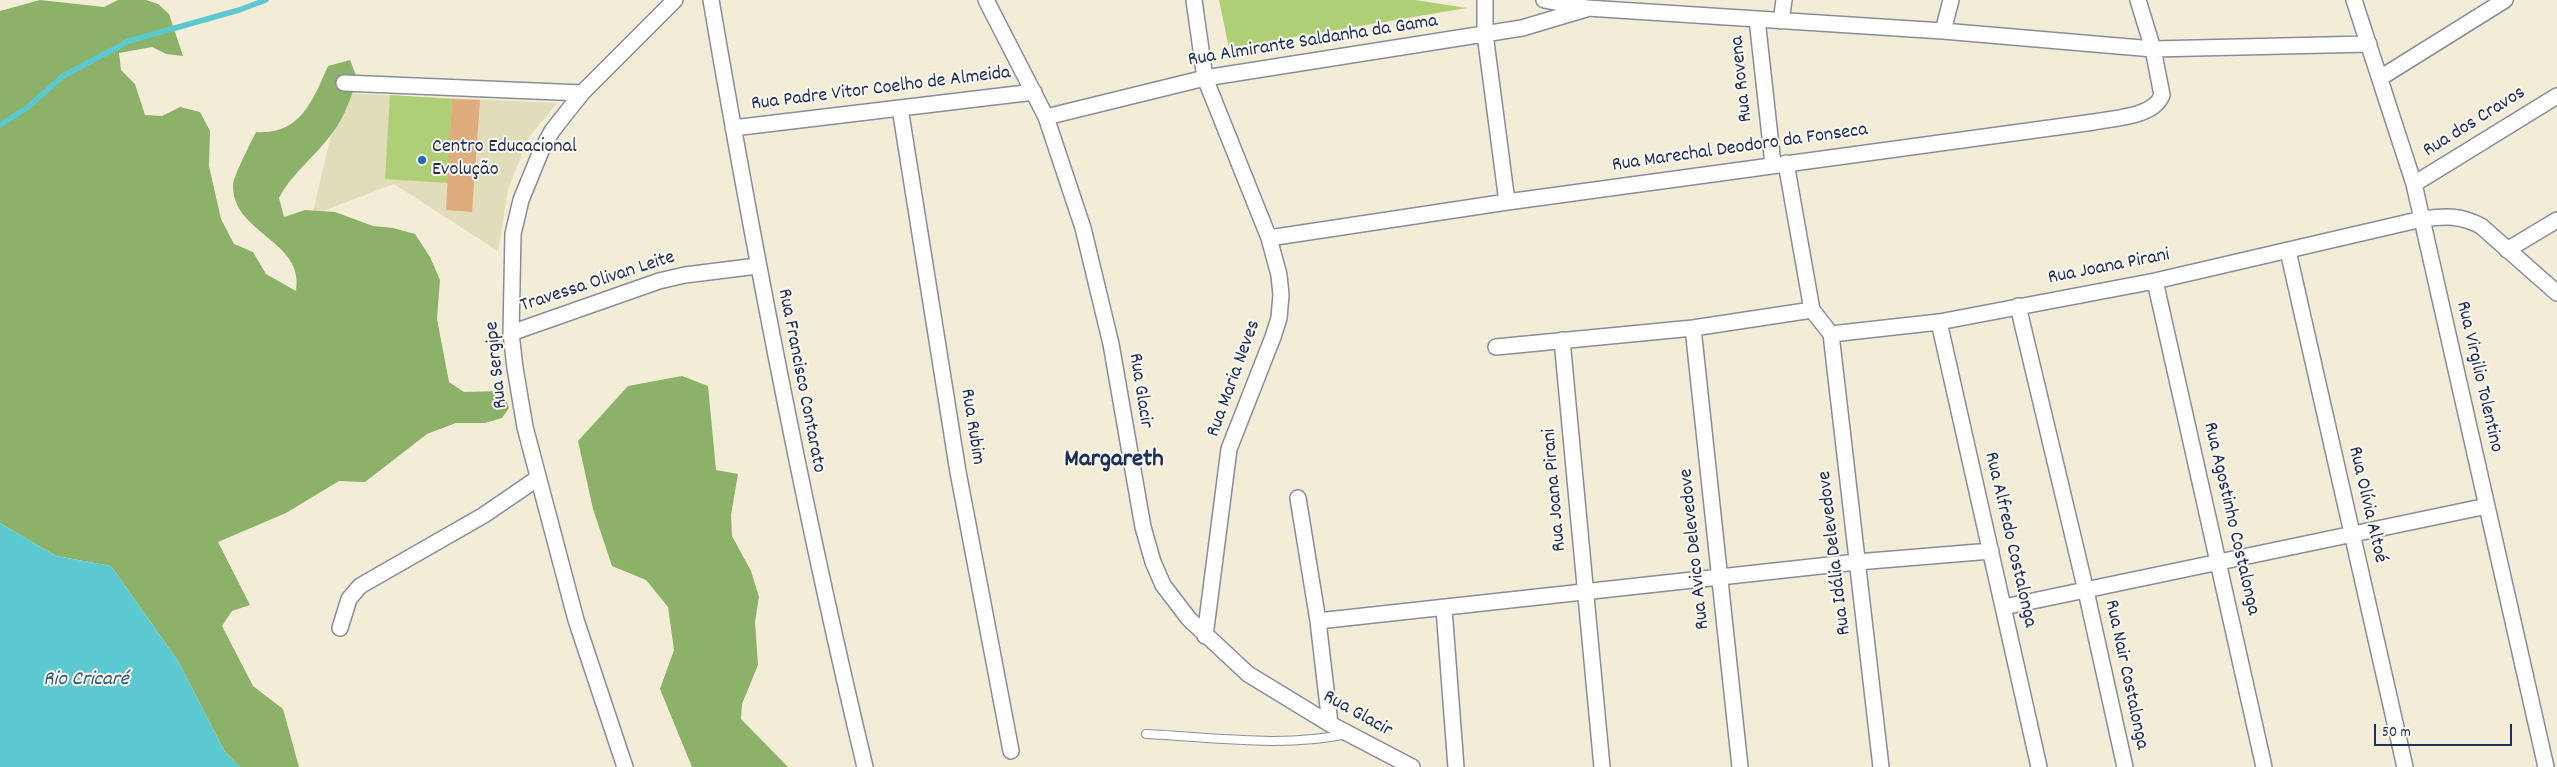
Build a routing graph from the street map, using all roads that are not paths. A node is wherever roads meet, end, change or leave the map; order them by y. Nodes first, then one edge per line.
1 (675, 0) edge
2 (711, 0) edge
3 (986, 0) edge
4 (1194, 0) edge
5 (1485, 0) edge
6 (1544, 0) edge
7 (1784, 0) edge
8 (1951, 0) edge
9 (2138, 0) edge
10 (2354, 0) edge
11 (2505, 0) edge
12 (1615, 5) edge
13 (1587, 8) junction
14 (1757, 19) junction
15 (1781, 21) junction
16 (1943, 31) junction
17 (1485, 34) junction
18 (2368, 44) junction
19 (2153, 49) junction
20 (1205, 78) junction
21 (2380, 78) junction
22 (344, 83) dead end
23 (1034, 92) junction
24 (582, 93) junction
25 (2557, 96) edge
26 (900, 108) junction
27 (1046, 117) junction
28 (732, 128) junction
29 (1779, 164) junction
30 (2414, 184) junction
31 (1507, 202) junction
32 (2422, 219) junction
33 (2557, 220) edge
34 (1269, 238) junction
35 (2507, 250) junction
36 (2288, 251) junction
37 (757, 266) junction
38 (2155, 281) junction
39 (2557, 293) edge
40 (2018, 306) junction
41 (1812, 310) junction
42 (1939, 322) junction
43 (1693, 328) junction
44 (511, 333) junction
45 (1831, 334) junction
46 (1562, 340) junction
47 (1496, 347) dead end
48 (538, 478) junction
49 (1298, 498) dead end
50 (2487, 506) junction
51 (2353, 535) junction
52 (1991, 551) junction
53 (1858, 562) junction
54 (2219, 562) junction
55 (1719, 577) junction
56 (2086, 591) junction
57 (1586, 593) junction
58 (2004, 607) junction
59 (1444, 609) junction
60 (1318, 621) junction
61 (340, 628) dead end
62 (1205, 636) junction
63 (1330, 724) junction
64 (1146, 734) dead end
65 (1349, 734) junction
66 (1011, 751) dead end
67 (625, 767) edge
68 (865, 767) edge
69 (1412, 767) edge
70 (1456, 767) edge
71 (1602, 767) edge
72 (1740, 767) edge
73 (1881, 767) edge
74 (2039, 767) edge
75 (2124, 767) edge
76 (2264, 767) edge
77 (2405, 767) edge
78 (2546, 767) edge

1 - 24 street, Rua Sergipe
2 - 28 street, Rua Francisco Contarato
3 - 23 street, Rua Glacir
4 - 20 street, Rua Maria Neves
5 - 17 street
6 - 13 street, Rua Almirante Saldanha da Gama
7 - 15 street
8 - 16 street
9 - 19 street
10 - 18 street, Rua Virgilio Tolentino
11 - 21 street
12 - 13 street, Rua Almirante Saldanha da Gama
12 - 14 street, Rua Almirante Saldanha da Gama
13 - 17 street, Rua Almirante Saldanha da Gama
14 - 15 street, Rua Almirante Saldanha da Gama
14 - 29 street, Rua Rovena
15 - 16 street, Rua Almirante Saldanha da Gama
16 - 19 street, Rua Almirante Saldanha da Gama
17 - 20 street, Rua Almirante Saldanha da Gama
17 - 31 street
18 - 19 street, Rua Almirante Saldanha da Gama
18 - 21 street, Rua Virgilio Tolentino
19 - 29 street, Rua Marechal Deodoro da Fonseca
20 - 27 street, Rua Almirante Saldanha da Gama
20 - 34 street, Rua Maria Neves
21 - 30 street, Rua Virgilio Tolentino
22 - 24 street
23 - 26 street, Rua Padre Vitor Coelho de Almeida
23 - 27 street, Rua Glacir
24 - 44 street, Rua Sergipe
25 - 30 street, Rua dos Cravos
26 - 28 street, Rua Padre Vitor Coelho de Almeida
26 - 66 street, Rua Rubim
27 - 62 street, Rua Glacir
28 - 37 street, Rua Francisco Contarato
29 - 31 street, Rua Marechal Deodoro da Fonseca
29 - 41 street, Rua Rovena
30 - 32 street, Rua Virgilio Tolentino
31 - 34 street, Rua Marechal Deodoro da Fonseca
32 - 35 street, Rua Joana Pirani
32 - 36 street, Rua Joana Pirani
32 - 50 street, Rua Virgilio Tolentino
33 - 35 street
34 - 62 street, Rua Maria Neves
35 - 39 street, Rua Joana Pirani
36 - 38 street, Rua Joana Pirani
36 - 51 street, Rua Olívia Altoé
37 - 44 street, Travessa Olivan Leite
37 - 68 street, Rua Francisco Contarato
38 - 40 street, Rua Joana Pirani
38 - 54 street, Rua Agostinho Costalonga
40 - 42 street, Rua Joana Pirani
40 - 56 street, Rua Nair Costalonga
41 - 43 street
41 - 45 street
42 - 45 street, Rua Joana Pirani
42 - 52 street, Rua Alfredo Costalonga
43 - 46 street
43 - 55 street, Rua Avico Delevedove
44 - 48 street, Rua Sergipe
45 - 53 street, Rua Idália Delevedove
46 - 47 street
46 - 57 street, Rua Joana Pirani
48 - 61 street
48 - 67 street, Rua Sergipe
49 - 60 street
50 - 51 street
50 - 78 street, Rua Virgilio Tolentino
51 - 54 street
51 - 77 street, Rua Olívia Altoé
52 - 53 street
52 - 58 street, Rua Alfredo Costalonga
53 - 55 street
53 - 73 street, Rua Idália Delevedove
54 - 56 street
54 - 76 street, Rua Agostinho Costalonga
55 - 57 street
55 - 72 street, Rua Avico Delevedove
56 - 58 street
56 - 75 street, Rua Nair Costalonga
57 - 59 street
57 - 71 street, Rua Joana Pirani
58 - 74 street, Rua Alfredo Costalonga
59 - 60 street
59 - 70 street
60 - 63 street
62 - 63 street, Rua Glacir
63 - 65 street, Rua Glacir
64 - 65 lane
65 - 69 street, Rua Glacir

